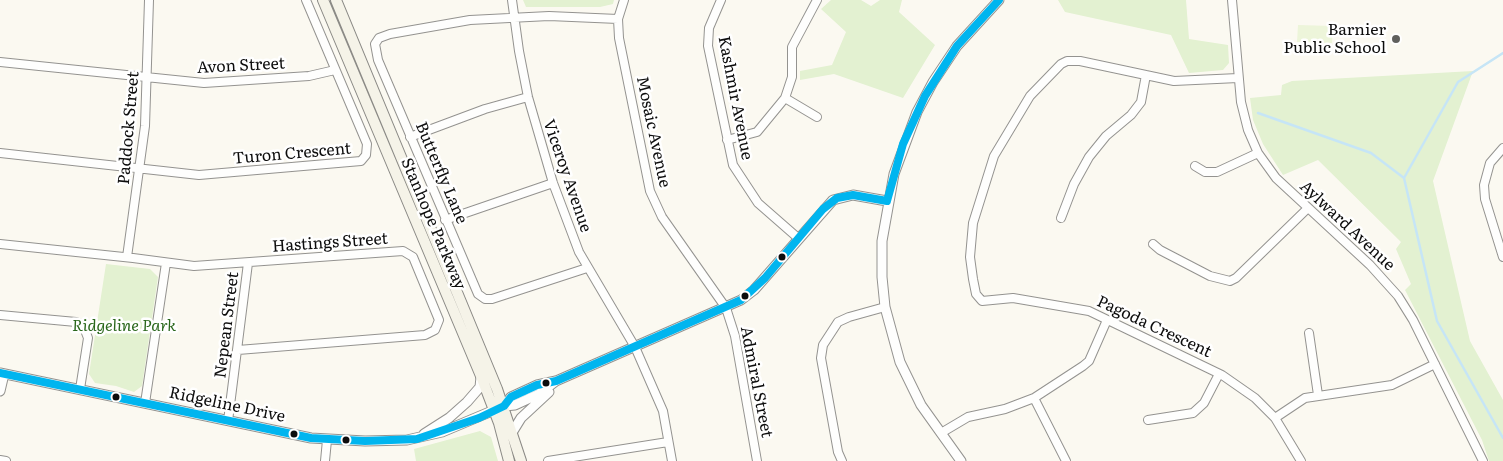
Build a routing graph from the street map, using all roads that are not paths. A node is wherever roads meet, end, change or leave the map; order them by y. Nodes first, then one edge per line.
1 (149, 0) edge
2 (306, 0) edge
3 (323, 0) edge
4 (336, 0) edge
5 (512, 0) edge
6 (624, 0) edge
7 (721, 0) edge
8 (817, 0) edge
9 (999, 0) edge
10 (1232, 0) edge
11 (514, 17) junction
12 (618, 19) junction
13 (0, 62) edge
14 (335, 70) junction
15 (1146, 75) junction
16 (148, 77) junction
17 (1238, 78) junction
18 (528, 97) junction
19 (785, 98) junction
20 (817, 117) dead end
21 (410, 137) junction
22 (727, 140) junction
23 (1503, 148) edge
24 (1258, 152) junction
25 (0, 153) edge
26 (1195, 166) dead end
27 (141, 167) junction
28 (553, 183) junction
29 (887, 201) junction
30 (1308, 208) junction
31 (1061, 218) dead end
32 (445, 220) junction
33 (798, 238) junction
34 (0, 244) edge
35 (1153, 244) dead end
36 (127, 257) junction
37 (1503, 258) edge
38 (166, 263) junction
39 (248, 263) junction
40 (587, 268) junction
41 (885, 307) junction
42 (726, 308) junction
43 (0, 315) edge
44 (1107, 320) junction
45 (1309, 333) dead end
46 (635, 347) junction
47 (238, 350) junction
48 (1435, 364) junction
49 (2, 373) edge
50 (1219, 374) junction
51 (480, 376) junction
52 (556, 381) junction
53 (80, 389) junction
54 (0, 391) edge
55 (1318, 395) junction
56 (1034, 398) junction
57 (145, 403) junction
58 (504, 406) junction
59 (494, 411) junction
60 (1275, 418) junction
61 (1148, 420) dead end
62 (228, 421) junction
63 (513, 431) junction
64 (940, 433) junction
65 (417, 438) junction
66 (327, 440) junction
67 (668, 442) junction
68 (0, 460) edge
69 (6, 461) edge
70 (325, 461) edge
71 (509, 461) edge
72 (521, 461) edge
73 (548, 461) edge
74 (672, 461) edge
75 (757, 461) edge
76 (842, 461) edge
77 (962, 461) edge
78 (1066, 461) edge
79 (1300, 461) edge
80 (1483, 461) edge

1 - 16 street, Paddock Street
2 - 14 street, Turon Crescent
3 - 51 main road, Stanhope Parkway
4 - 58 main road, Stanhope Parkway
5 - 11 street, Viceroy Avenue
6 - 12 street, Mosaic Avenue
7 - 22 street, Kashmir Avenue
8 - 19 street
9 - 29 street
10 - 17 street, Aylward Avenue
11 - 12 street
11 - 18 street, Viceroy Avenue
11 - 21 street, Butterfly Lane
12 - 42 street, Mosaic Avenue
13 - 16 street, Avon Street
14 - 16 street, Avon Street
14 - 27 street, Turon Crescent
15 - 17 street, Pagoda Crescent
15 - 31 street
15 - 44 street, Pagoda Crescent
16 - 27 street, Paddock Street
17 - 24 street, Aylward Avenue
18 - 21 street
18 - 28 street, Viceroy Avenue
19 - 20 street
19 - 22 street
21 - 32 street, Butterfly Lane
22 - 33 street, Kashmir Avenue
23 - 37 street
24 - 26 street
24 - 30 street, Aylward Avenue
25 - 27 street
27 - 36 street, Paddock Street
28 - 32 street
28 - 40 street, Viceroy Avenue
29 - 33 street, Ridgeline Drive
29 - 41 street
30 - 35 street
30 - 48 street, Aylward Avenue
32 - 40 street, Butterfly Lane
33 - 42 street, Ridgeline Drive
34 - 36 street, Hastings Street
36 - 38 street, Hastings Street
38 - 39 street, Hastings Street
38 - 57 street
39 - 47 street, Nepean Street
39 - 47 street, Hastings Street
40 - 46 street, Viceroy Avenue
41 - 64 street
41 - 76 street
42 - 46 street, Ridgeline Drive
42 - 75 street, Admiral Street
43 - 53 street
44 - 50 street, Pagoda Crescent
44 - 56 street
45 - 55 street
46 - 52 street, Ridgeline Drive
46 - 67 street, Viceroy Avenue
47 - 62 street, Nepean Street
48 - 55 street
48 - 80 street, Aylward Avenue
49 - 53 street, Ridgeline Drive
49 - 54 street
50 - 60 street, Pagoda Crescent
50 - 61 street
51 - 59 main road, Stanhope Parkway
51 - 65 street
52 - 58 street, Ridgeline Drive
52 - 63 street
53 - 57 street, Ridgeline Drive
55 - 60 street
56 - 64 street
56 - 78 street
57 - 62 street, Ridgeline Drive
58 - 59 street, Ridgeline Drive
58 - 63 main road, Stanhope Parkway
59 - 65 street, Ridgeline Drive
59 - 71 main road, Stanhope Parkway
60 - 79 street, Pagoda Crescent
62 - 66 street, Ridgeline Drive
63 - 72 main road, Stanhope Parkway
64 - 77 street
65 - 66 street, Ridgeline Drive
66 - 70 street
67 - 73 street
67 - 74 street, Viceroy Avenue
68 - 69 street

